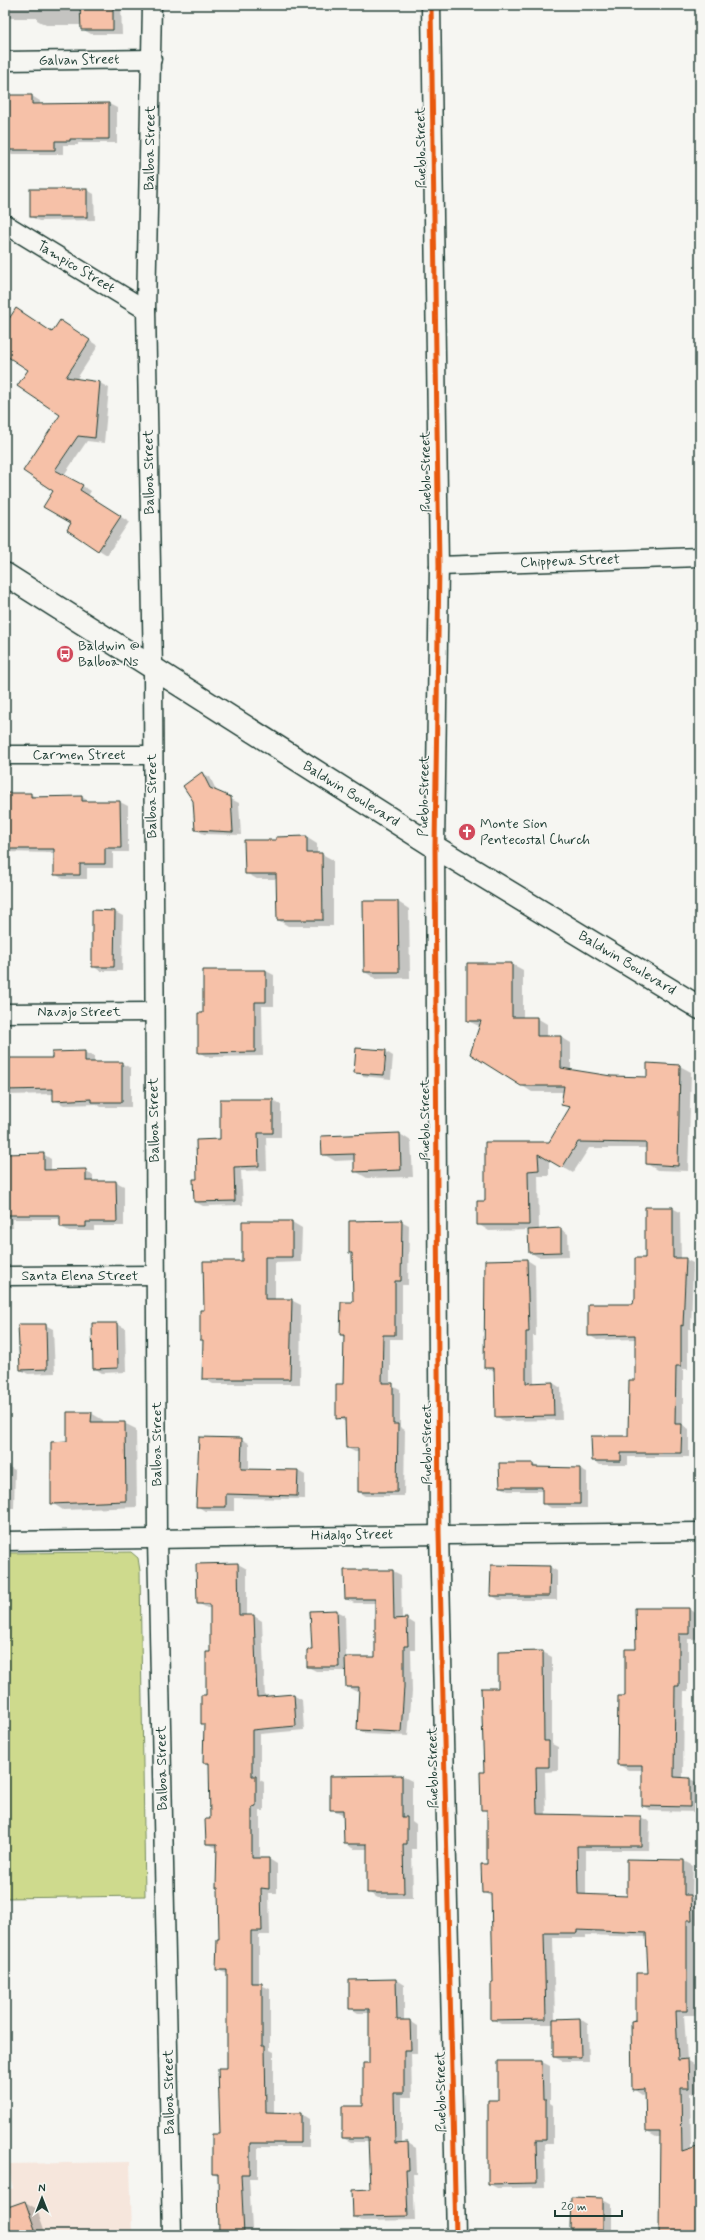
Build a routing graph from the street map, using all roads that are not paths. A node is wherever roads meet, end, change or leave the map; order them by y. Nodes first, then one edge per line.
1 (152, 5) edge
2 (431, 5) edge
3 (152, 59) junction
4 (5, 61) edge
5 (5, 224) edge
6 (146, 310) junction
7 (700, 556) edge
8 (439, 566) junction
9 (5, 574) edge
10 (153, 669) junction
11 (5, 755) edge
12 (152, 755) junction
13 (435, 846) junction
14 (700, 1008) edge
15 (153, 1012) junction
16 (5, 1013) edge
17 (156, 1275) junction
18 (5, 1276) edge
19 (700, 1532) edge
20 (439, 1533) junction
21 (157, 1540) junction
22 (5, 1541) edge
23 (172, 2235) edge
24 (456, 2235) edge

1 - 3 street, Balboa Street
2 - 8 street, Pueblo Street
3 - 4 street, Galvan Street
3 - 6 street, Balboa Street
5 - 6 street, Tampico Street
6 - 10 street, Balboa Street
7 - 8 street, Chippewa Street
8 - 13 street, Pueblo Street
9 - 10 main road, Baldwin Boulevard
10 - 12 street, Balboa Street
10 - 13 main road, Baldwin Boulevard
11 - 12 street, Carmen Street
12 - 15 street, Balboa Street
13 - 14 main road, Baldwin Boulevard
13 - 20 street, Pueblo Street
15 - 16 street, Navajo Street
15 - 17 street, Balboa Street
17 - 18 street, Santa Elena Street
17 - 21 street, Balboa Street
19 - 20 street, Hidalgo Street
20 - 21 street, Hidalgo Street
20 - 24 street, Pueblo Street
21 - 22 street, Hidalgo Street
21 - 23 street, Balboa Street

